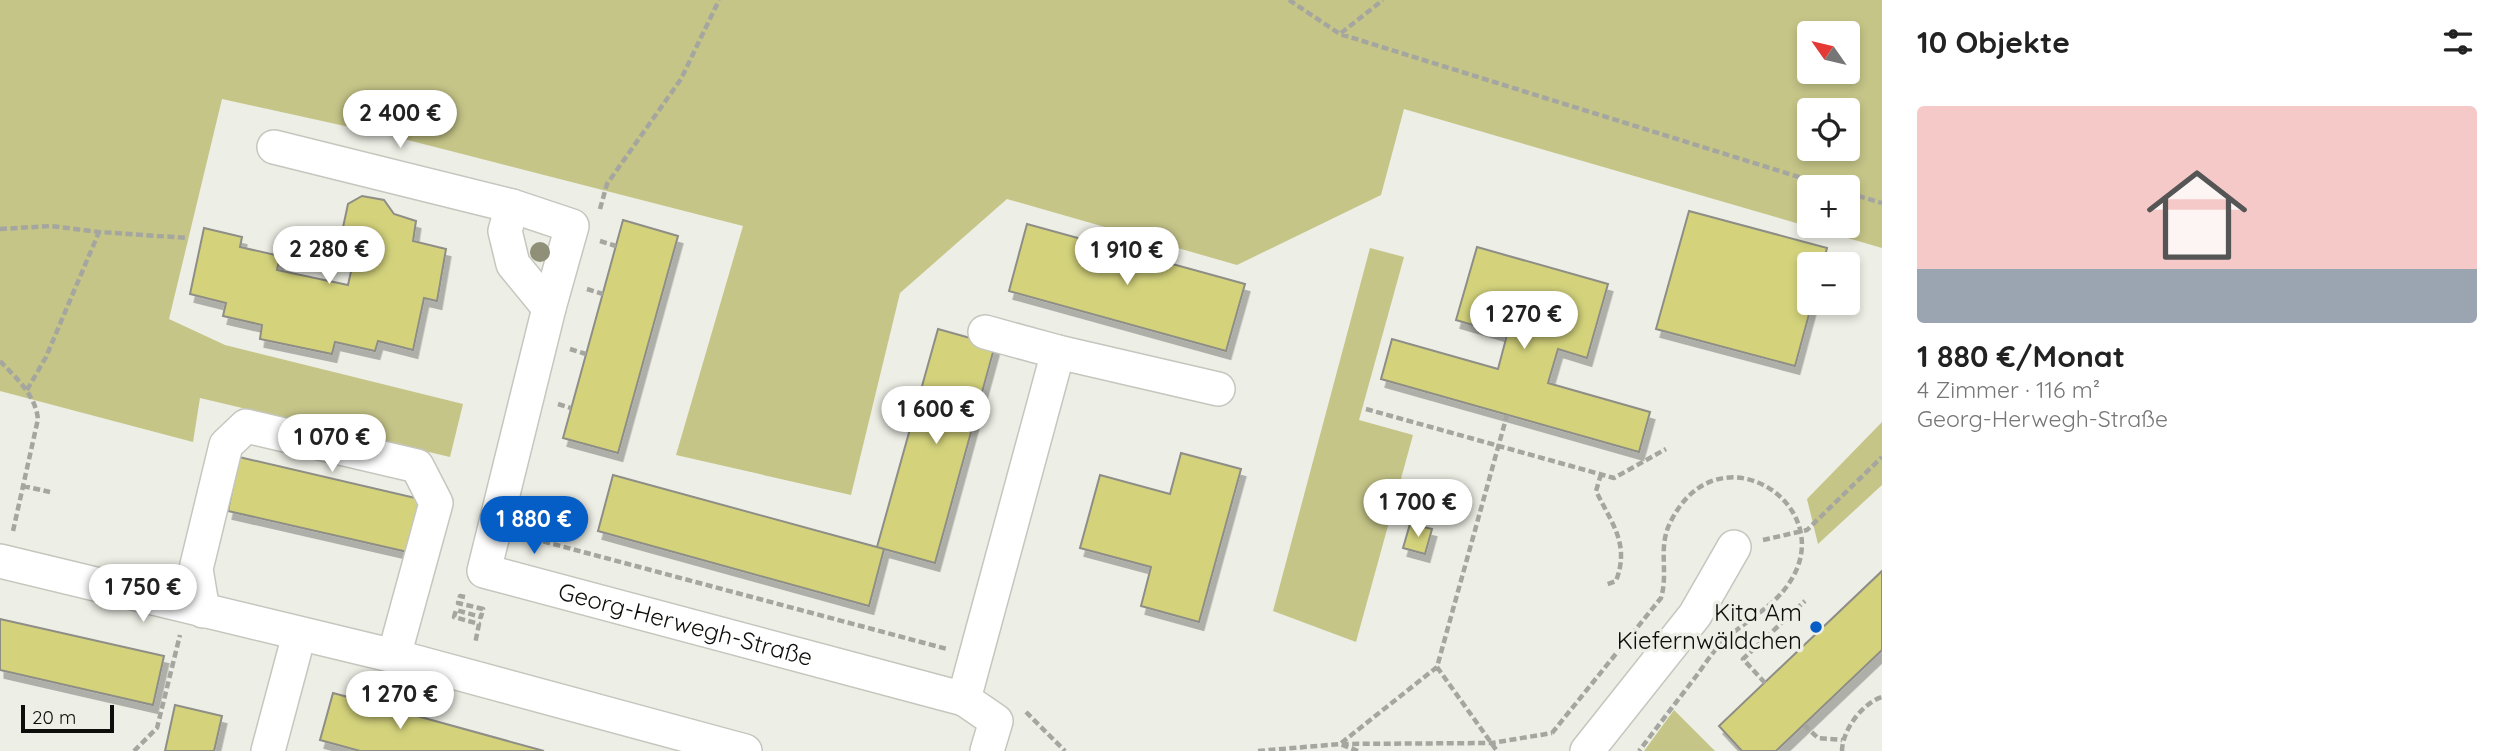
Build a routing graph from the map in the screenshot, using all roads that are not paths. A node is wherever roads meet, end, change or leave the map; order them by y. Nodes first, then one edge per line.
1 (274, 147) dead end
2 (512, 206) junction
3 (549, 308) junction
4 (985, 332) dead end
5 (1058, 352) junction
6 (1218, 389) dead end
7 (1734, 547) road end
8 (3, 562) edge
9 (195, 609) junction
10 (299, 635) junction
11 (394, 656) junction
12 (964, 699) junction
13 (1574, 745) edge
14 (268, 751) edge
15 (746, 751) edge
16 (987, 751) edge

1 - 2 street, Georg-Herwegh-Straße
2 - 3 street
2 - 3 street, Georg-Herwegh-Straße
3 - 12 street, Georg-Herwegh-Straße
4 - 5 street
5 - 6 street
5 - 12 street
7 - 13 street
8 - 9 street
9 - 10 street
9 - 11 street
10 - 11 street
10 - 14 street
11 - 15 street
12 - 16 street

